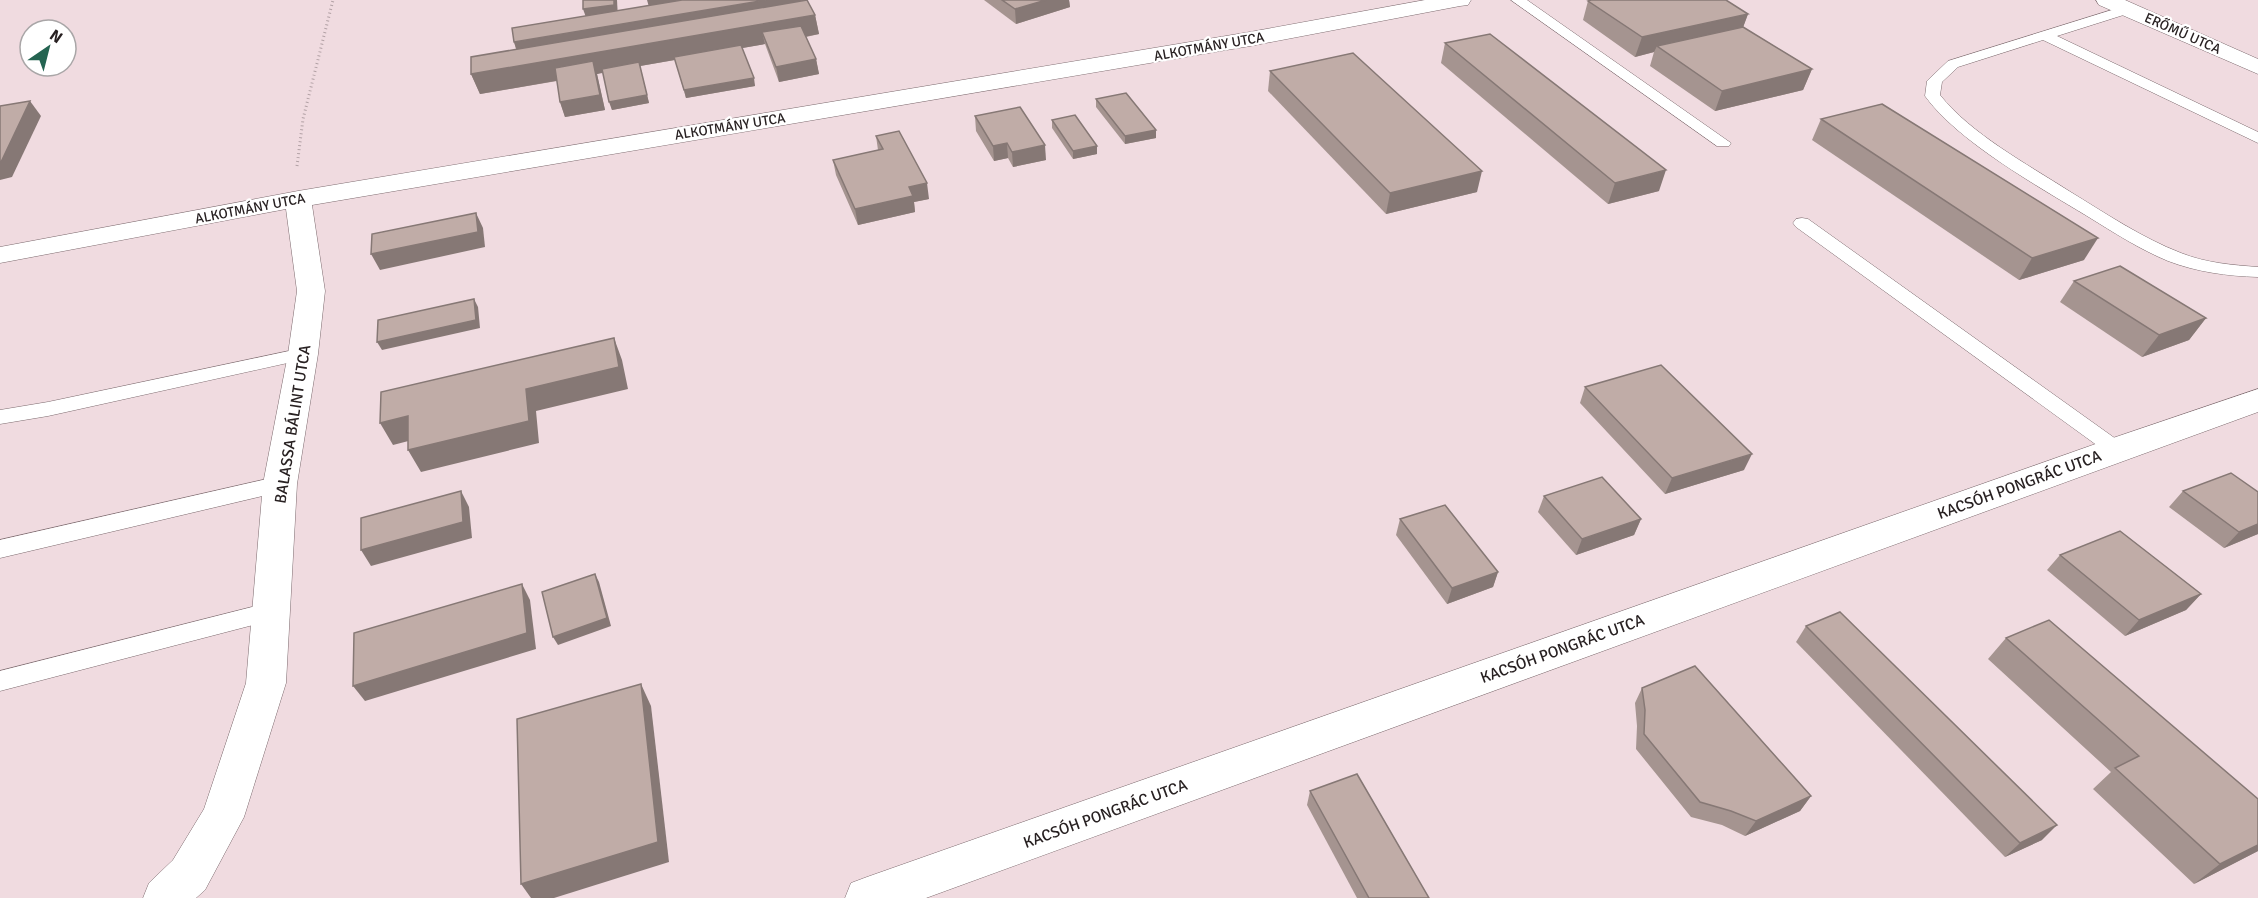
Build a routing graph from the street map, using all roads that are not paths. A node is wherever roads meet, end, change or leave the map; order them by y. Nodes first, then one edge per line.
1 (1460, 0) edge
2 (1518, 0) edge
3 (2107, 0) edge
4 (2128, 9) junction
5 (2044, 35) junction
6 (2258, 67) edge
7 (2258, 138) edge
8 (1723, 143) dead end
9 (298, 198) junction
10 (1803, 223) dead end
11 (0, 255) edge
12 (2258, 272) edge
13 (303, 354) junction
14 (2258, 400) edge
15 (0, 417) edge
16 (2116, 449) junction
17 (280, 484) junction
18 (0, 549) edge
19 (272, 611) junction
20 (0, 681) edge
21 (165, 898) edge
22 (867, 898) edge

1 - 9 street, ALKOTMÁNY UTCA
2 - 8 lane
3 - 4 street, ERŐMŰ UTCA
4 - 5 lane
4 - 6 street, ERŐMŰ UTCA
5 - 7 lane
5 - 12 lane
9 - 11 street, ALKOTMÁNY UTCA
9 - 13 street, BALASSA BÁLINT UTCA
10 - 16 lane
13 - 15 lane
13 - 17 street, BALASSA BÁLINT UTCA
14 - 16 street, KACSÓH PONGRÁC UTCA
16 - 22 street, KACSÓH PONGRÁC UTCA
17 - 18 lane
17 - 19 street, BALASSA BÁLINT UTCA
19 - 20 lane
19 - 21 street, BALASSA BÁLINT UTCA

